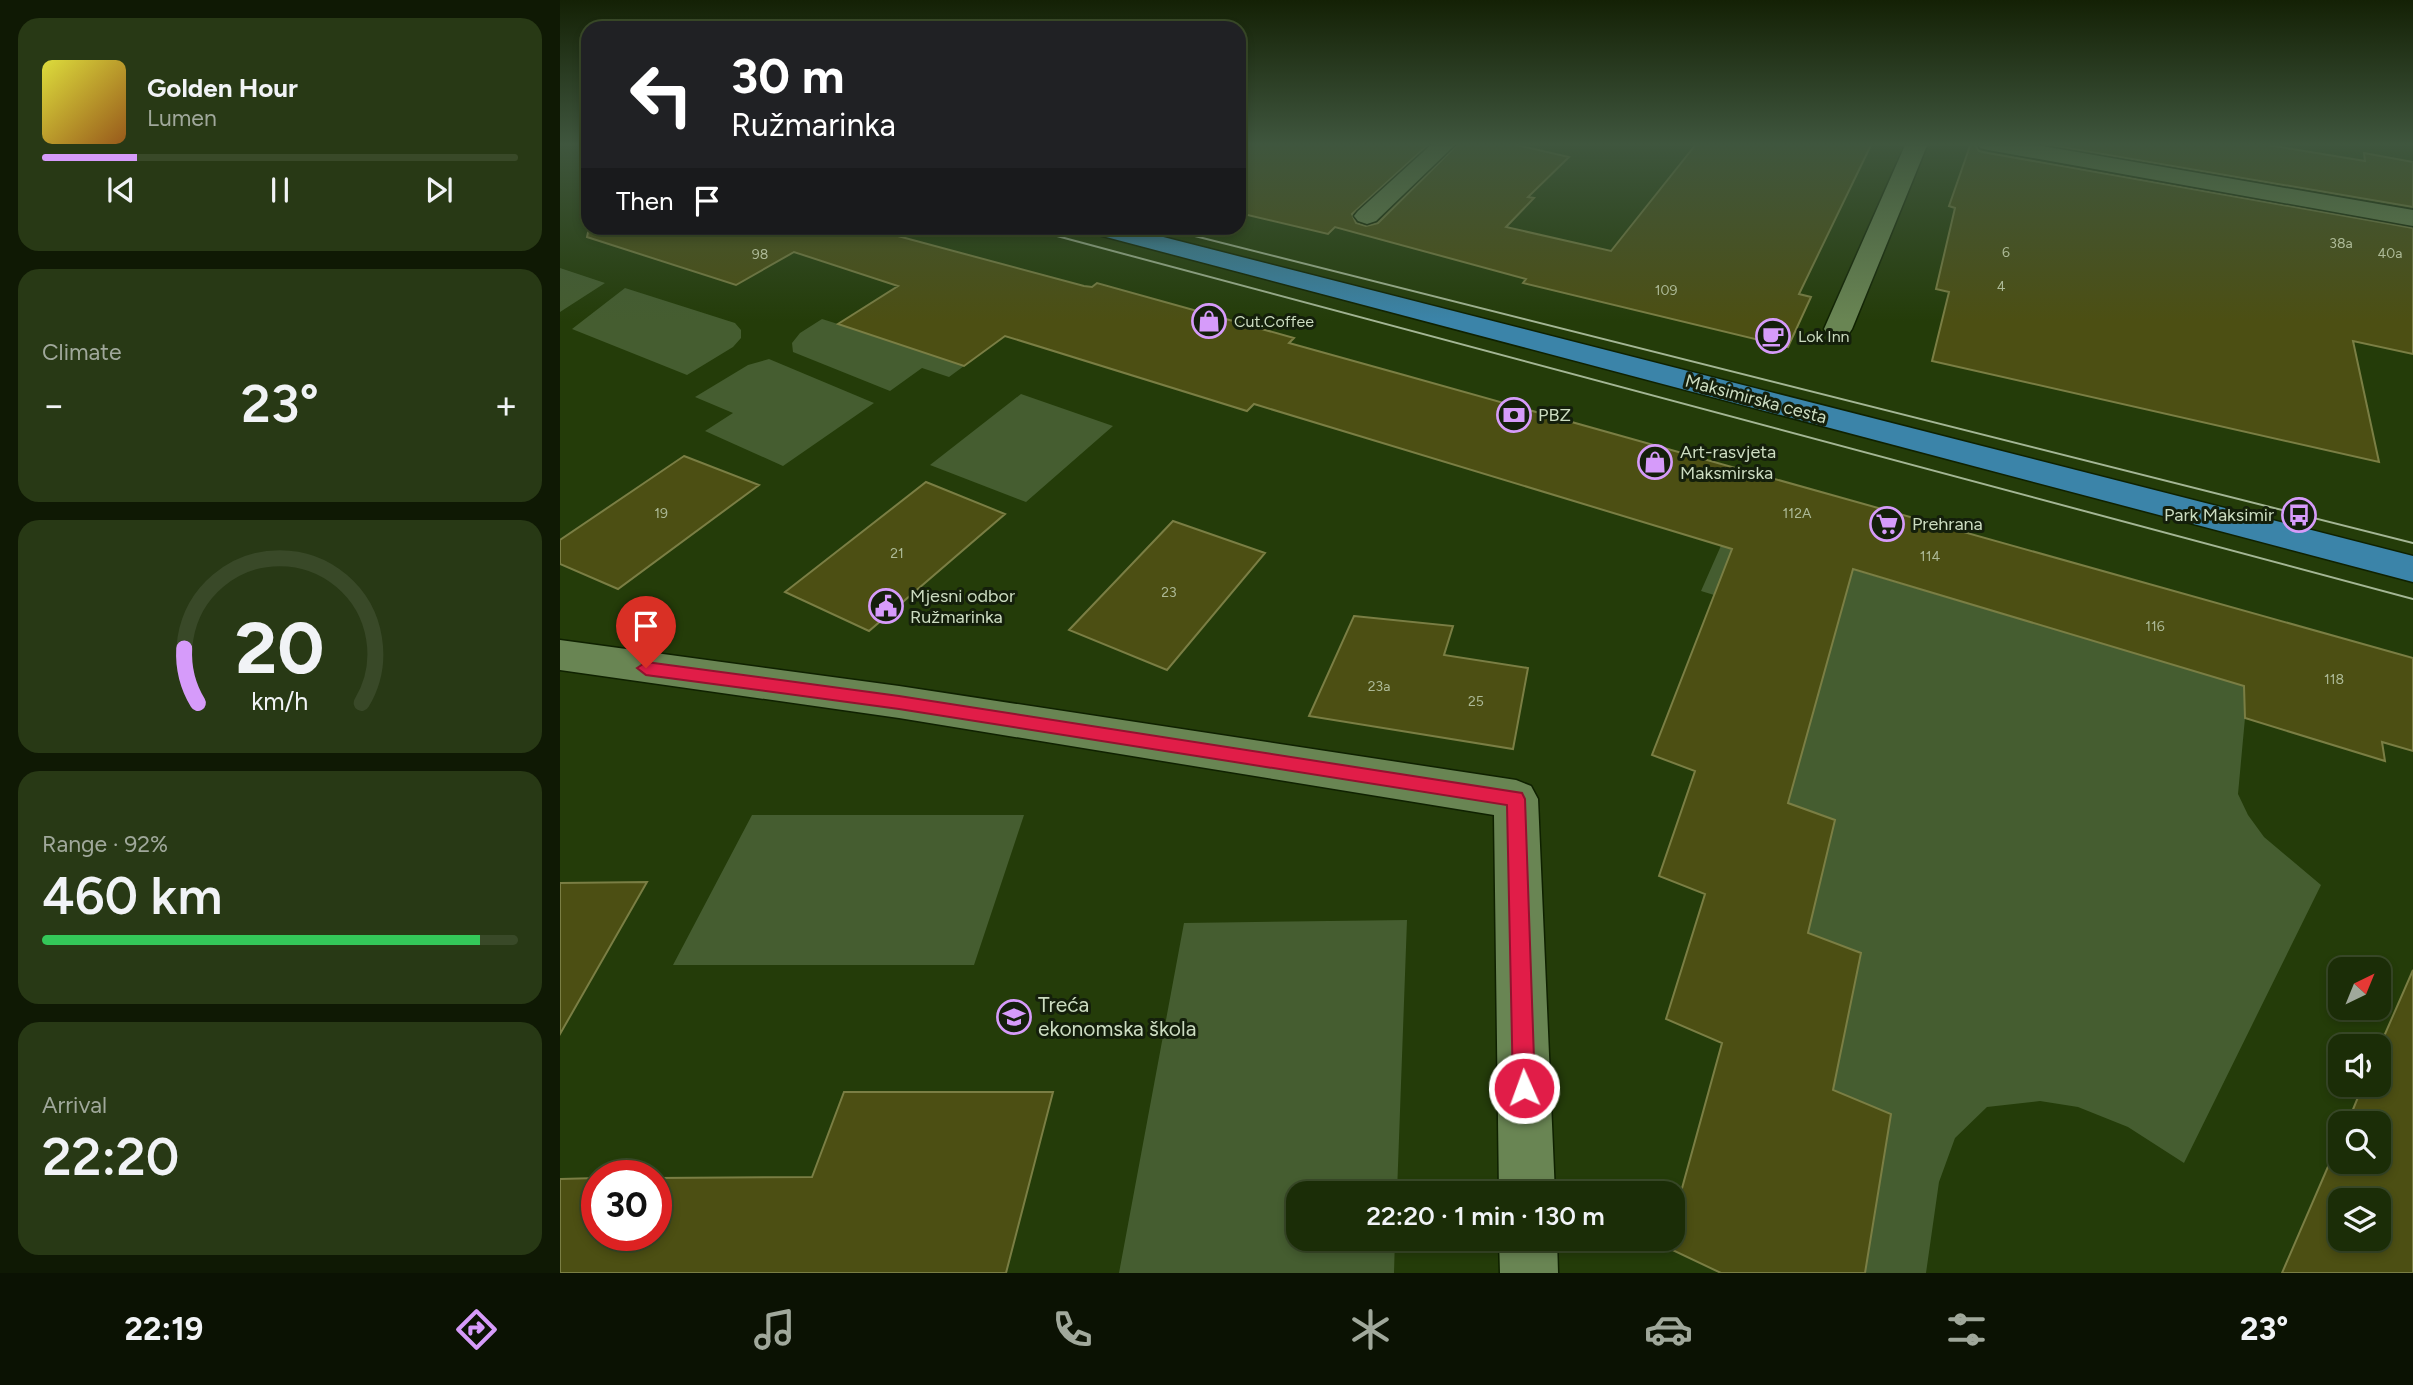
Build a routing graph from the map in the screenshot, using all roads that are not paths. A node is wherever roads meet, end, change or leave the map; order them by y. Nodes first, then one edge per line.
1 (1382, 202) edge
2 (1892, 202) edge
3 (2325, 202) edge
4 (1367, 216) dead end
5 (2413, 218) edge
6 (1127, 235) edge
7 (1838, 329) dead end
8 (2413, 569) edge
9 (560, 655) edge
10 (1527, 1181) edge
11 (1528, 1251) edge
12 (1529, 1273) edge

1 - 4 street
2 - 7 street
3 - 5 street
6 - 8 main road, Maksimirska cesta
9 - 10 street
11 - 12 street

